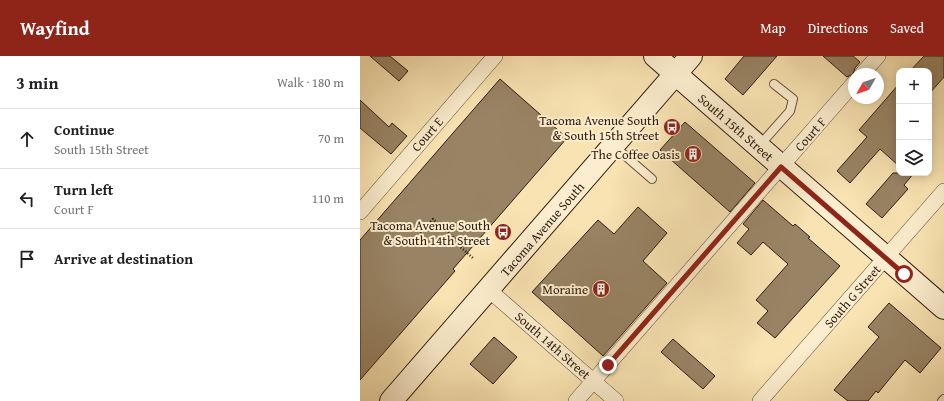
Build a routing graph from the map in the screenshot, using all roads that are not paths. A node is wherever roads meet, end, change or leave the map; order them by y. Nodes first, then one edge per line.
1 (495, 56) edge
2 (655, 56) edge
3 (691, 56) edge
4 (878, 56) edge
5 (867, 68) edge
6 (675, 74) junction
7 (774, 84) dead end
8 (848, 90) edge
9 (613, 146) junction
10 (758, 147) junction
11 (781, 167) junction
12 (652, 179) dead end
13 (944, 191) edge
14 (360, 212) edge
15 (886, 258) junction
16 (489, 290) junction
17 (944, 308) edge
18 (594, 381) junction
19 (944, 399) edge
20 (391, 401) edge
21 (576, 401) edge
22 (616, 401) edge
23 (760, 401) edge
24 (942, 401) edge

1 - 14 street, Court E
2 - 6 main road, South 15th Street
3 - 6 main road, Tacoma Avenue South
4 - 5 street
6 - 9 main road, Tacoma Avenue South
6 - 10 main road, South 15th Street
7 - 10 lane
8 - 11 street, Court F
9 - 12 lane
9 - 16 main road, Tacoma Avenue South
10 - 11 main road, South 15th Street
11 - 15 main road, South 15th Street
11 - 18 street, Court F
13 - 15 street, South G Street
15 - 17 main road, South 15th Street
15 - 23 street, South G Street
16 - 18 street, South 14th Street
16 - 20 main road, Tacoma Avenue South
18 - 21 street, Court F
18 - 22 street, South 14th Street
19 - 24 lane

